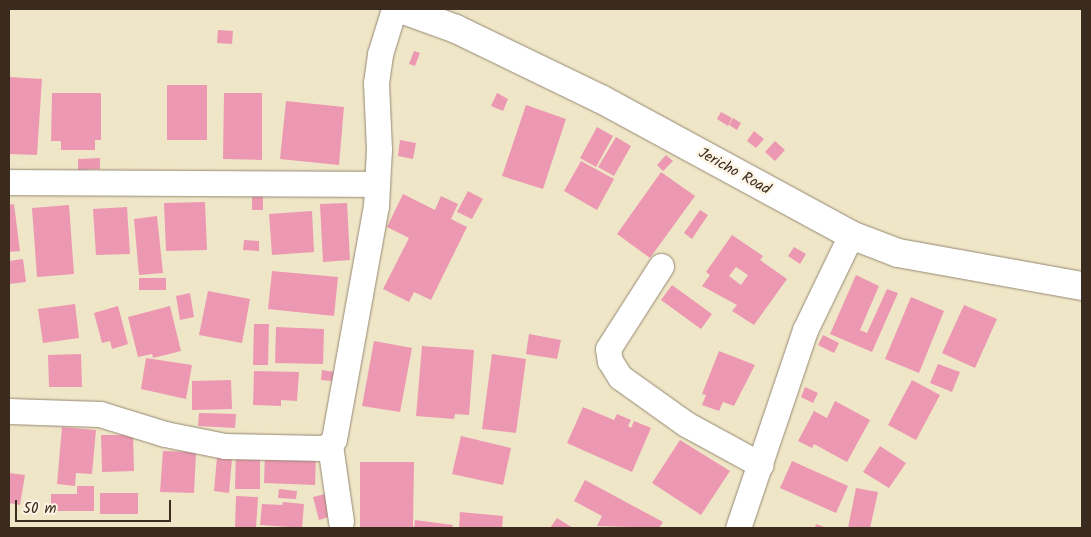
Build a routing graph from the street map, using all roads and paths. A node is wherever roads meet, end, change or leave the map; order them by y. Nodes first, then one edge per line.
1 (394, 9) edge
2 (401, 9) edge
3 (9, 182) edge
4 (377, 184) junction
5 (851, 235) junction
6 (661, 266) dead end
7 (1082, 286) edge
8 (9, 411) edge
9 (330, 445) junction
10 (761, 465) junction
11 (341, 521) dead end
12 (738, 528) edge

1 - 4 street
2 - 5 street, Jericho Road
3 - 4 street
4 - 9 street
5 - 7 street, Jericho Road
5 - 10 street
6 - 10 street
8 - 9 street
9 - 11 street
10 - 12 street

